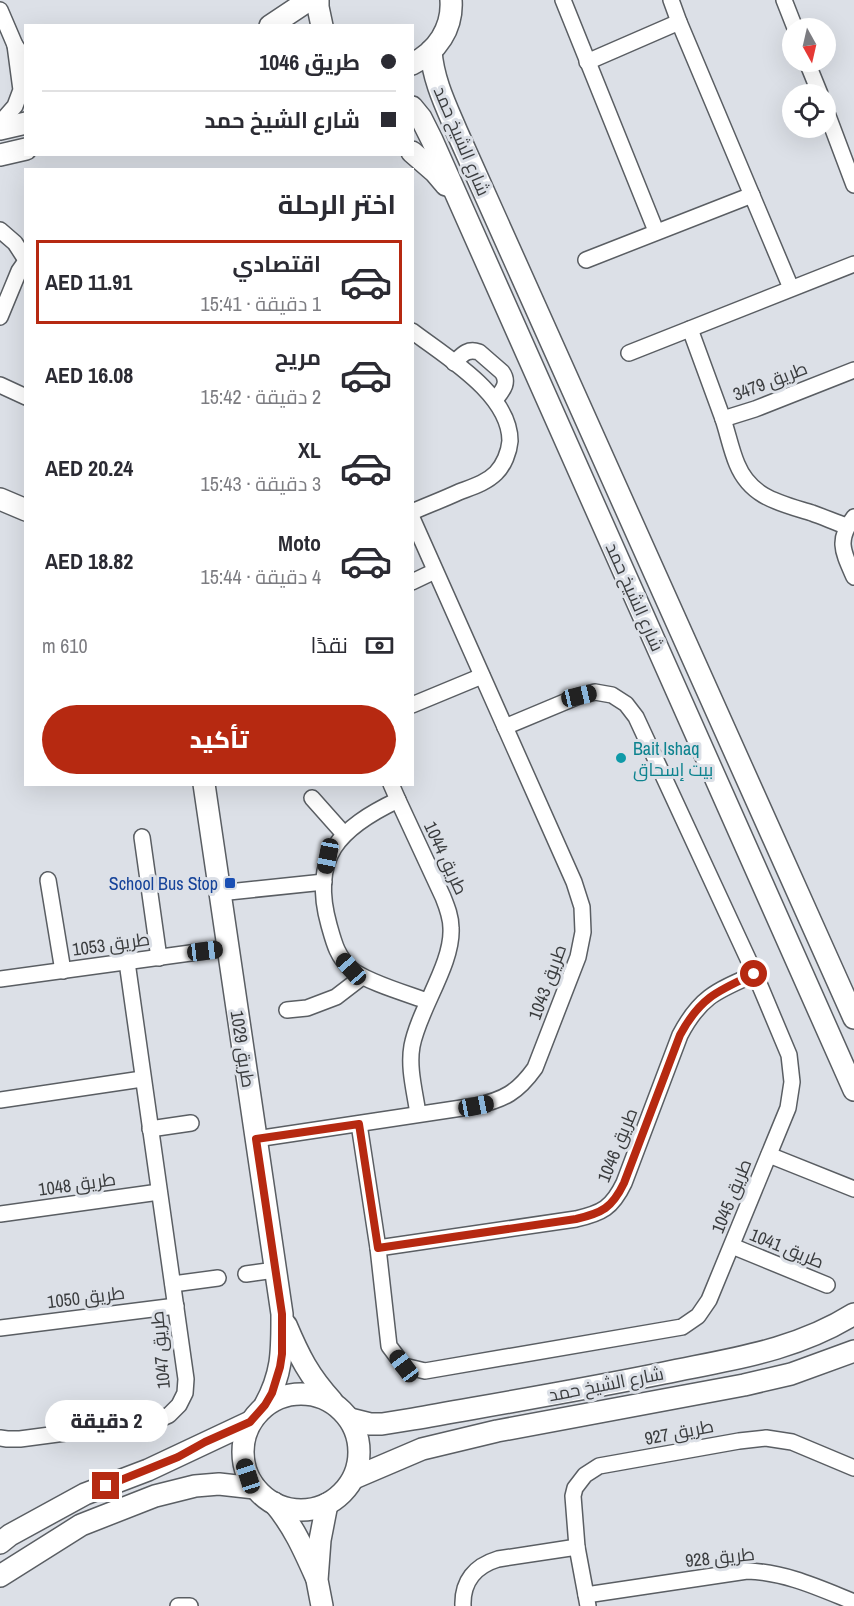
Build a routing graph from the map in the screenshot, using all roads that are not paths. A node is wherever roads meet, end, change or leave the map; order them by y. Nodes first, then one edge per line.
1 (309, 0) edge
2 (318, 0) edge
3 (562, 0) edge
4 (671, 0) edge
5 (784, 0) edge
6 (453, 1) edge
7 (0, 10) edge
8 (791, 18) edge
9 (679, 22) junction
10 (273, 24) edge
11 (322, 24) edge
12 (15, 45) junction
13 (432, 51) junction
14 (24, 58) edge
15 (587, 62) junction
16 (414, 63) edge
17 (414, 109) edge
18 (0, 123) edge
19 (24, 123) edge
20 (0, 129) edge
21 (836, 137) edge
22 (24, 149) edge
23 (414, 154) edge
24 (0, 155) edge
25 (854, 185) edge
26 (752, 195) junction
27 (459, 200) junction
28 (0, 230) edge
29 (656, 231) junction
30 (24, 257) edge
31 (586, 260) dead end
32 (24, 263) edge
33 (854, 264) edge
34 (791, 288) junction
35 (0, 317) edge
36 (690, 329) junction
37 (414, 333) edge
38 (629, 353) dead end
39 (454, 363) junction
40 (854, 369) edge
41 (0, 385) edge
42 (24, 396) edge
43 (495, 400) junction
44 (723, 419) junction
45 (0, 499) edge
46 (24, 509) edge
47 (414, 511) edge
48 (850, 522) edge
49 (414, 523) edge
50 (435, 571) junction
51 (854, 577) edge
52 (414, 581) edge
53 (482, 676) junction
54 (414, 704) edge
55 (505, 727) junction
56 (204, 786) edge
57 (393, 786) edge
58 (312, 798) dead end
59 (398, 801) junction
60 (344, 834) junction
61 (142, 837) dead end
62 (48, 880) dead end
63 (324, 882) junction
64 (219, 893) junction
65 (227, 948) junction
66 (159, 958) junction
67 (127, 962) junction
68 (63, 971) junction
69 (754, 974) junction
70 (362, 977) junction
71 (0, 979) edge
72 (427, 1001) junction
73 (286, 1010) dead end
74 (854, 1018) edge
75 (142, 1079) junction
76 (854, 1090) edge
77 (0, 1100) edge
78 (418, 1114) junction
79 (191, 1123) dead end
80 (359, 1124) junction
81 (150, 1129) junction
82 (256, 1139) junction
83 (769, 1155) junction
84 (854, 1189) edge
85 (159, 1192) junction
86 (0, 1214) edge
87 (732, 1246) junction
88 (378, 1248) junction
89 (275, 1270) junction
90 (246, 1274) dead end
91 (218, 1278) dead end
92 (173, 1284) junction
93 (827, 1285) dead end
94 (176, 1306) junction
95 (282, 1314) junction
96 (854, 1314) edge
97 (0, 1328) edge
98 (854, 1351) edge
99 (333, 1402) junction
100 (265, 1405) junction
101 (350, 1419) junction
102 (250, 1422) junction
103 (0, 1438) edge
104 (854, 1468) edge
105 (354, 1479) junction
106 (255, 1488) junction
107 (274, 1503) junction
108 (327, 1504) junction
109 (0, 1543) edge
110 (577, 1547) junction
111 (0, 1576) edge
112 (318, 1580) junction
113 (587, 1601) edge
114 (854, 1602) edge
115 (458, 1605) edge
116 (178, 1606) edge
117 (190, 1606) edge
118 (322, 1606) edge

1 - 10 street
2 - 11 street
3 - 15 street
4 - 9 street
5 - 8 street
6 - 13 street
7 - 12 street
9 - 15 street
9 - 26 street
12 - 14 street
12 - 18 street
13 - 16 street
13 - 74 street, شارع الشيخ حمد
15 - 29 street
17 - 27 street, شارع الشيخ حمد
19 - 20 street
21 - 25 street
22 - 24 street
23 - 27 street
26 - 29 street
26 - 34 street
27 - 76 street, شارع الشيخ حمد
28 - 30 street
29 - 31 street
32 - 35 street
33 - 34 street
34 - 36 street
36 - 38 street
36 - 44 street, طريق 3479
37 - 39 street
39 - 43 street
39 - 43 street
40 - 44 street, طريق 3479
41 - 42 street
43 - 47 street
44 - 48 street
45 - 46 street
48 - 51 street
49 - 50 street, طريق 1043
50 - 52 street
50 - 53 street, طريق 1043
53 - 54 street
53 - 55 street, طريق 1043
55 - 69 street, طريق 1045
55 - 78 street, طريق 1043
56 - 64 street, طريق 1029
57 - 59 street, طريق 1044
58 - 60 street
59 - 60 street
59 - 72 street, طريق 1044
60 - 63 street
61 - 66 street
62 - 68 street
63 - 64 street
63 - 70 street
64 - 65 street, طريق 1029
65 - 66 street, طريق 1053
65 - 82 street, طريق 1029
66 - 67 street, طريق 1053
67 - 68 street, طريق 1053
67 - 75 street, طريق 1047
68 - 71 street, طريق 1053
69 - 83 street, طريق 1045
69 - 88 street, طريق 1046
70 - 72 street
70 - 73 street
72 - 78 street, طريق 1044
75 - 77 street
75 - 81 street, طريق 1047
78 - 80 street, طريق 1043
79 - 81 street
80 - 82 street, طريق 1043
80 - 88 street, طريق 1045
81 - 85 street, طريق 1047
82 - 89 street, طريق 1029
83 - 84 street
83 - 87 street, طريق 1045
85 - 86 street, طريق 1048
85 - 92 street, طريق 1047
87 - 88 street, طريق 1045
87 - 93 street, طريق 1041
89 - 90 street
89 - 95 street, طريق 1029
91 - 92 street, طريق 1047
92 - 94 street, طريق 1047
94 - 97 street, طريق 1050
94 - 103 street, طريق 1047
95 - 99 street, طريق 1029
95 - 100 street, طريق 1029
96 - 101 street, شارع الشيخ حمد
98 - 105 street, شارع الشيخ حمد
99 - 100 street
99 - 101 street
100 - 102 street
101 - 105 street
102 - 106 street
102 - 109 street
104 - 110 street, طريق 927
105 - 108 street
106 - 107 street
106 - 111 street
107 - 108 street
107 - 112 street
108 - 112 street
110 - 113 street, طريق 927
110 - 115 street
112 - 118 street
113 - 114 street, طريق 928
116 - 117 street

